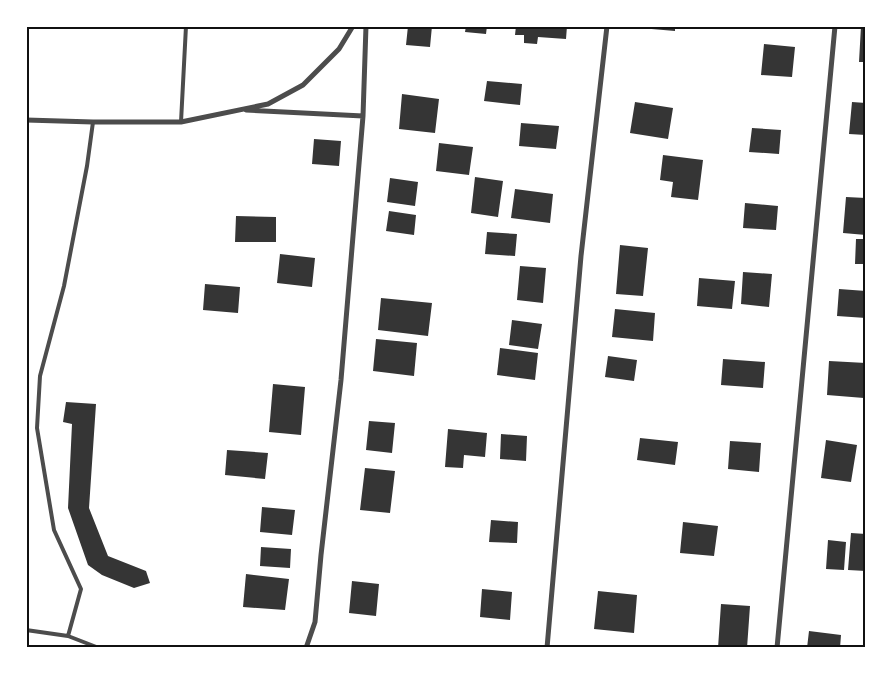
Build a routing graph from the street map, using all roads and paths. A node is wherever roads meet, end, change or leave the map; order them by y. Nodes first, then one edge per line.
1 (186, 26) edge
2 (353, 26) edge
3 (366, 26) edge
4 (607, 26) edge
5 (835, 26) edge
6 (238, 110) junction
7 (363, 116) junction
8 (26, 120) edge
9 (93, 122) junction
10 (181, 122) junction
11 (26, 630) edge
12 (68, 636) junction
13 (99, 648) edge
14 (306, 648) edge
15 (547, 648) edge
16 (777, 648) edge

1 - 10 lane
2 - 6 street
3 - 7 street
4 - 15 street
5 - 16 street
6 - 7 street
6 - 10 street
7 - 14 street
8 - 9 street
9 - 10 street
9 - 12 lane
11 - 12 lane
12 - 13 lane

